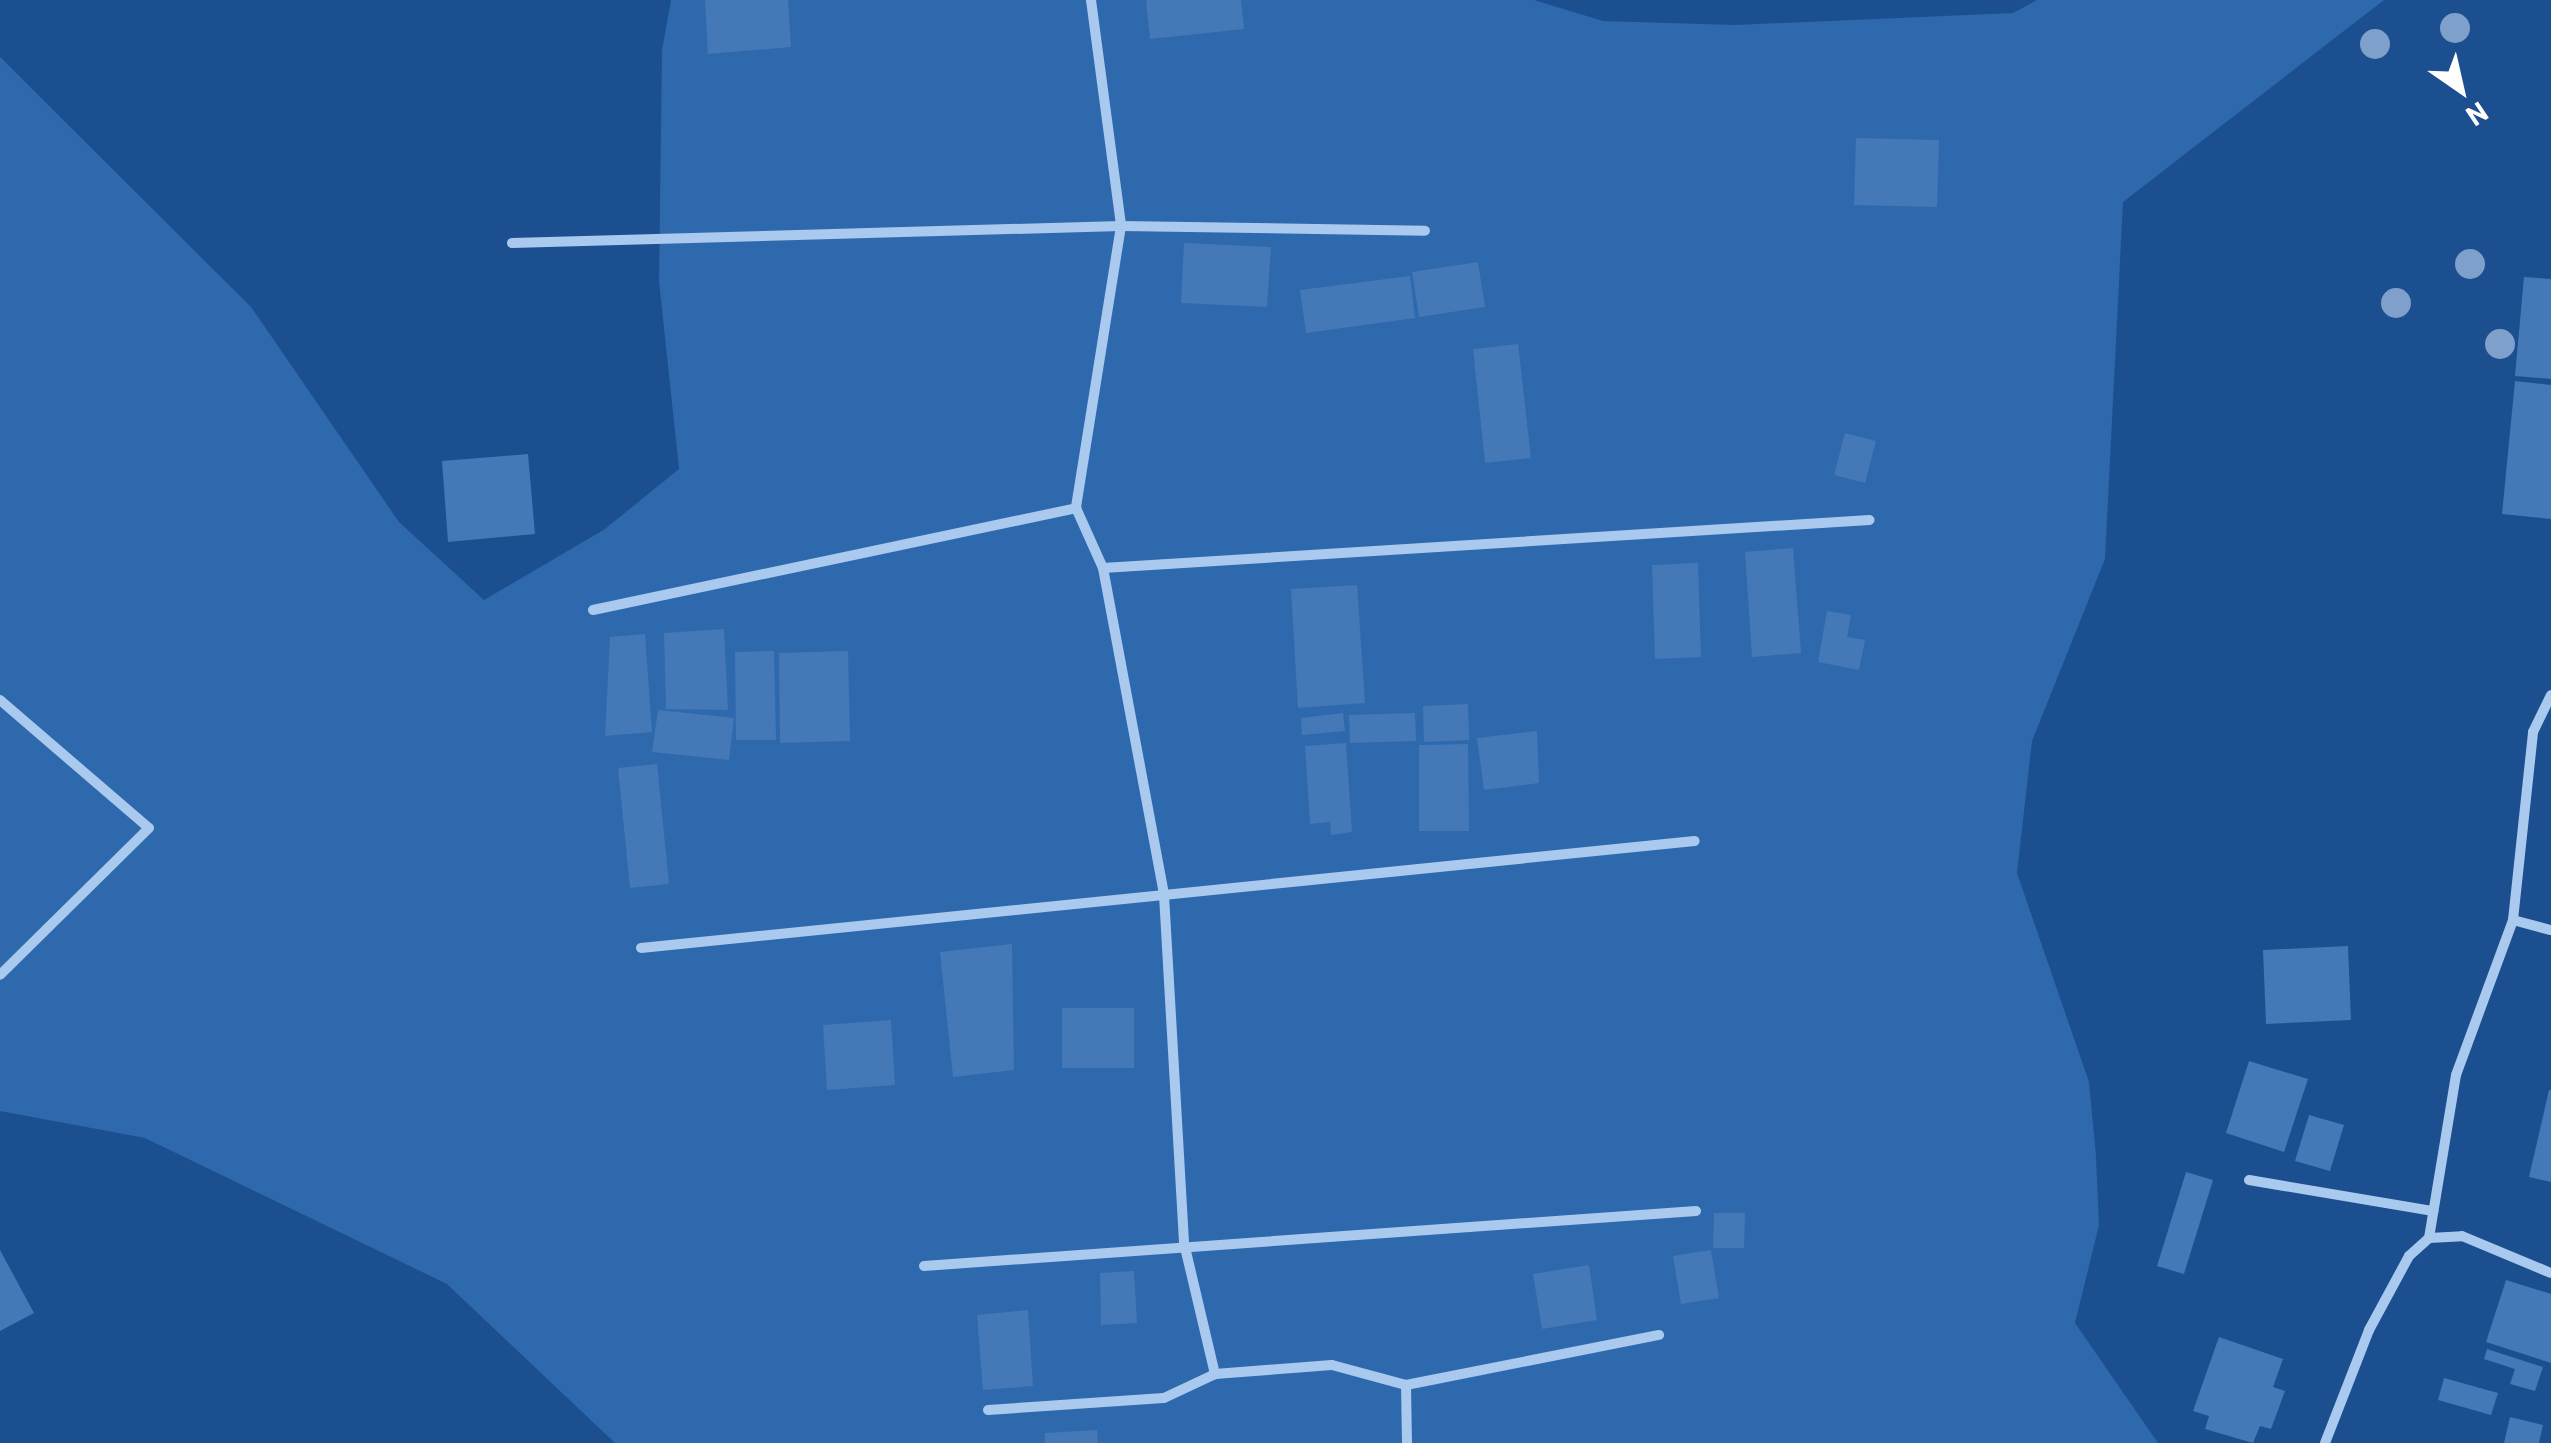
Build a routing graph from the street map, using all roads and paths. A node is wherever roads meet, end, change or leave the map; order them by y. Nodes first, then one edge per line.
1 (1091, 0) edge
2 (1122, 226) junction
3 (1425, 231) dead end
4 (512, 243) dead end
5 (1076, 508) junction
6 (1868, 520) dead end
7 (1103, 568) junction
8 (593, 610) dead end
9 (2551, 695) edge
10 (0, 700) edge
11 (1695, 841) dead end
12 (1164, 895) junction
13 (2513, 920) junction
14 (2551, 930) edge
15 (641, 948) dead end
16 (1, 972) edge
17 (2248, 1180) dead end
18 (1696, 1211) dead end
19 (2433, 1211) junction
20 (2429, 1238) junction
21 (1186, 1252) junction
22 (924, 1266) dead end
23 (2551, 1273) edge
24 (1659, 1336) dead end
25 (1214, 1374) junction
26 (1406, 1385) junction
27 (988, 1410) dead end
28 (1407, 1443) edge
29 (2325, 1443) edge

1 - 2 street
2 - 3 street
2 - 4 street
2 - 5 street
5 - 7 street
5 - 8 street
6 - 7 street
7 - 12 street
9 - 13 street
10 - 16 street
11 - 12 street
12 - 15 street
12 - 21 street
13 - 14 street
13 - 19 street
17 - 19 street
18 - 21 street
19 - 20 street
20 - 23 street
20 - 29 street
21 - 22 street
21 - 25 street
24 - 26 street
25 - 26 street
25 - 27 street
26 - 28 street

